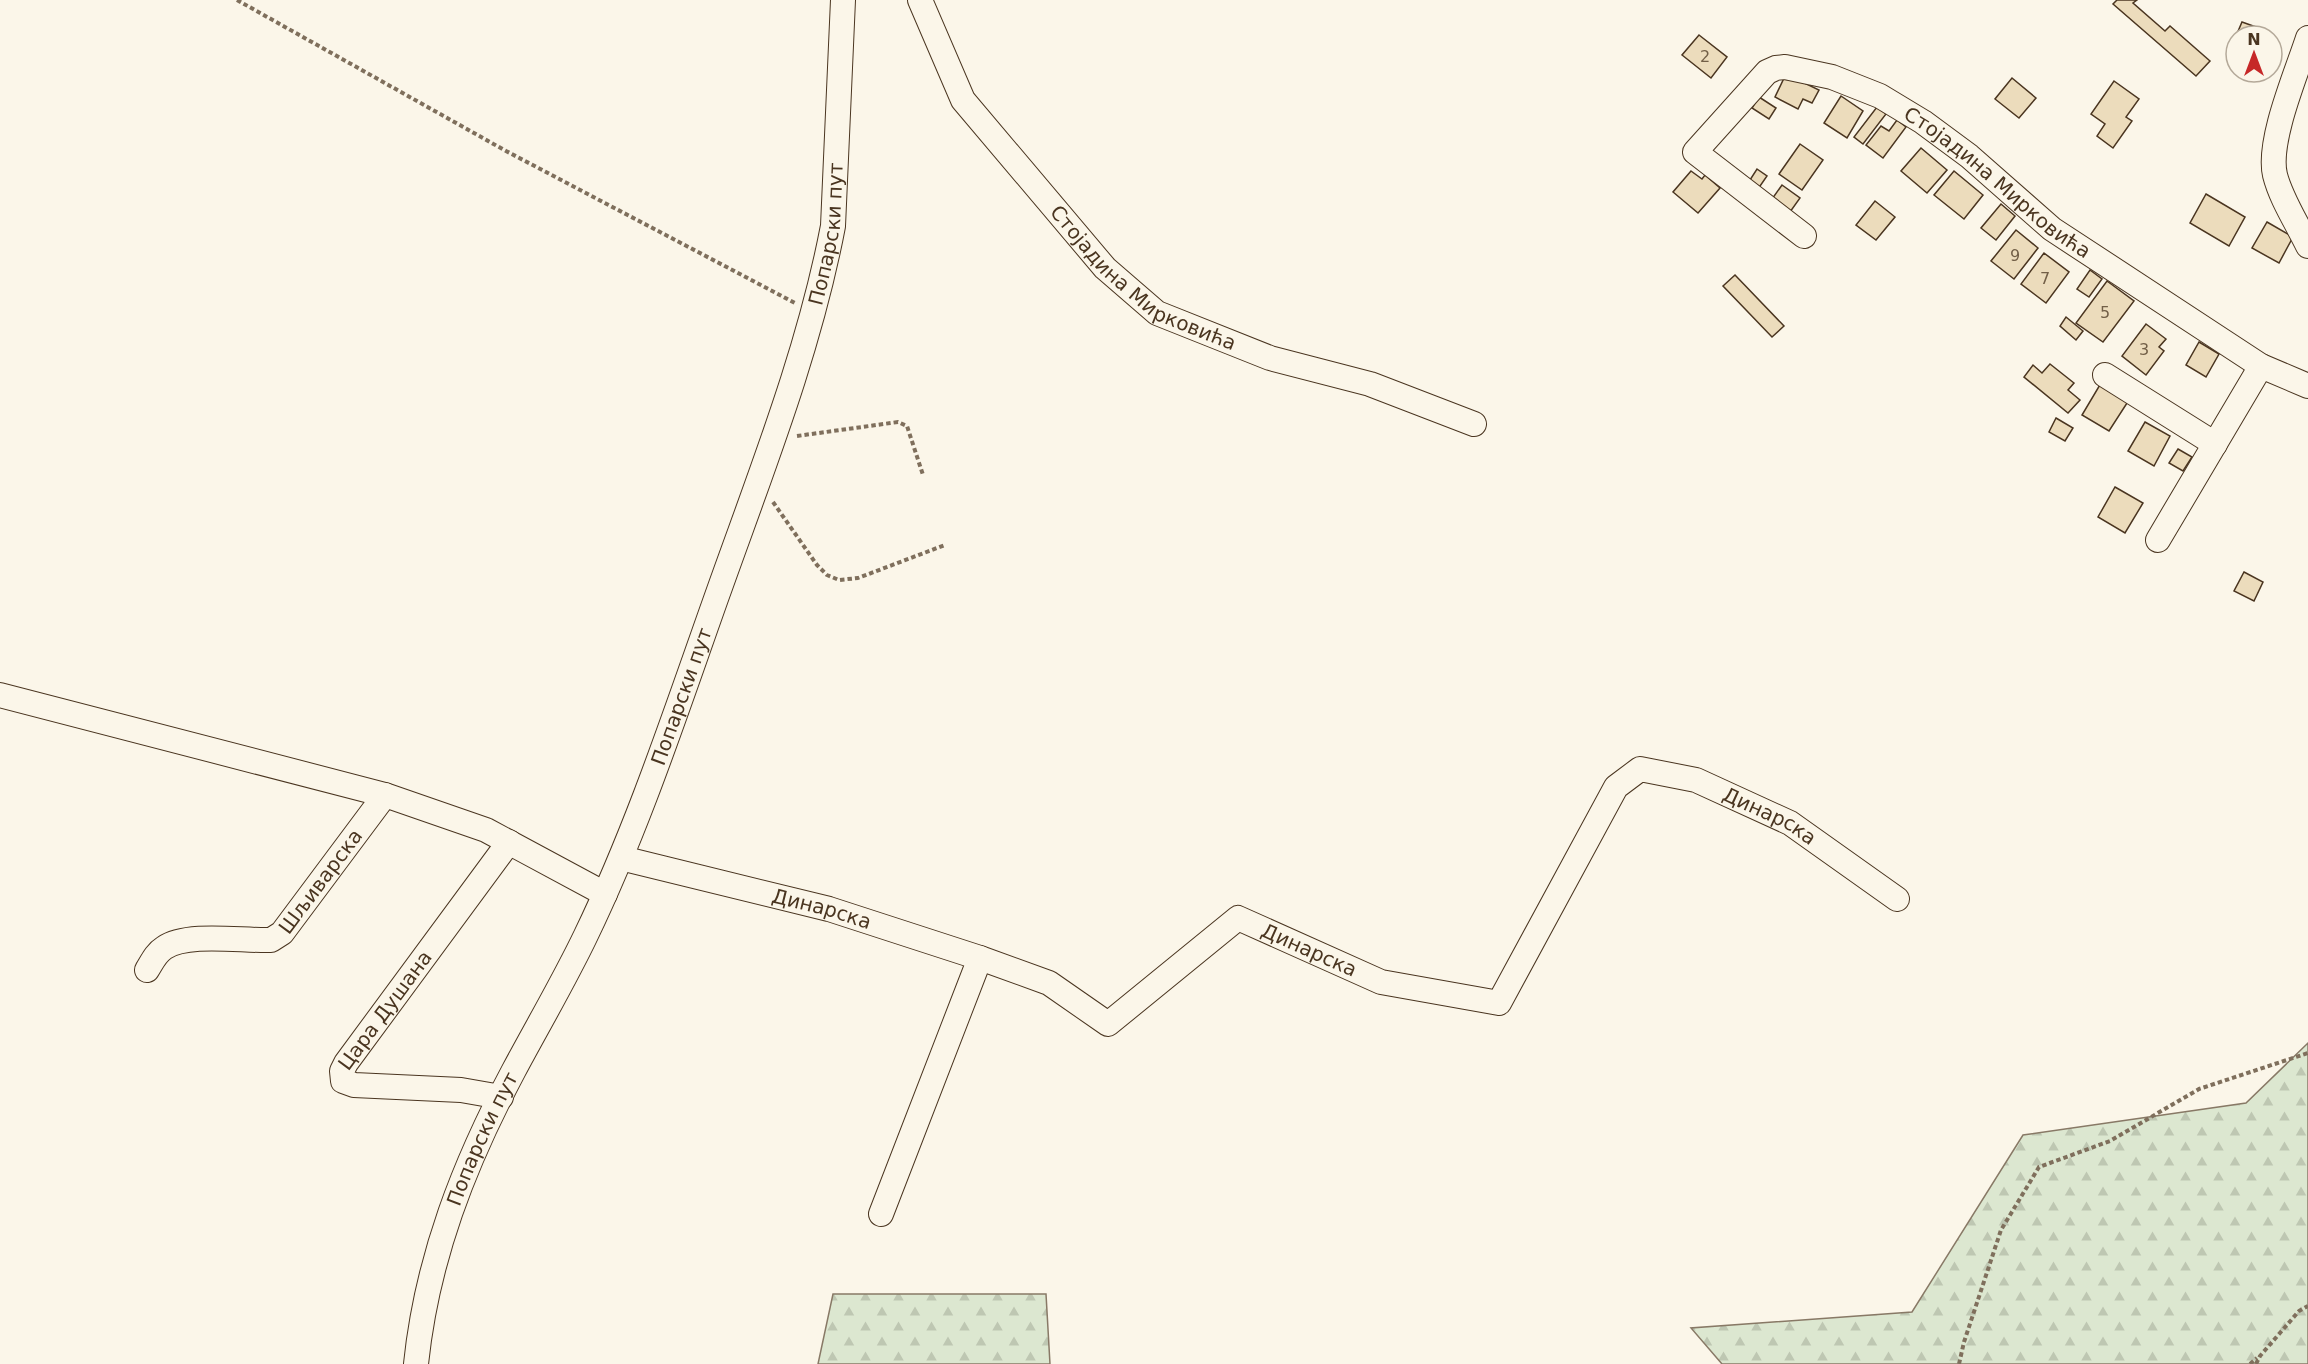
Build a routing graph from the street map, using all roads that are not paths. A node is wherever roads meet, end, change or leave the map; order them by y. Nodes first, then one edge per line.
1 (843, 0) edge
2 (920, 0) edge
3 (2308, 38) edge
4 (1804, 236) dead end
5 (2308, 246) edge
6 (2261, 366) junction
7 (2106, 375) dead end
8 (2308, 387) edge
9 (1474, 424) dead end
10 (2215, 444) junction
11 (2158, 540) dead end
12 (0, 695) edge
13 (386, 795) junction
14 (509, 842) junction
15 (621, 858) junction
16 (605, 894) junction
17 (1898, 899) dead end
18 (980, 958) junction
19 (147, 970) dead end
20 (501, 1096) junction
21 (881, 1214) dead end
22 (416, 1364) edge

1 - 15 street, Попарски пут
2 - 9 street, Стојадина Мирковића
3 - 5 street
4 - 6 street, Стојадина Мирковића
6 - 8 street, Стојадина Мирковића
6 - 10 street
7 - 10 street
10 - 11 street
12 - 13 street
13 - 14 street
13 - 19 street, Шљиварска
14 - 16 street
14 - 20 street, Цара Душана
15 - 16 street, Попарски пут
15 - 18 street, Динарска
16 - 20 street, Попарски пут
17 - 18 street, Динарска
18 - 21 street
20 - 22 street, Попарски пут

